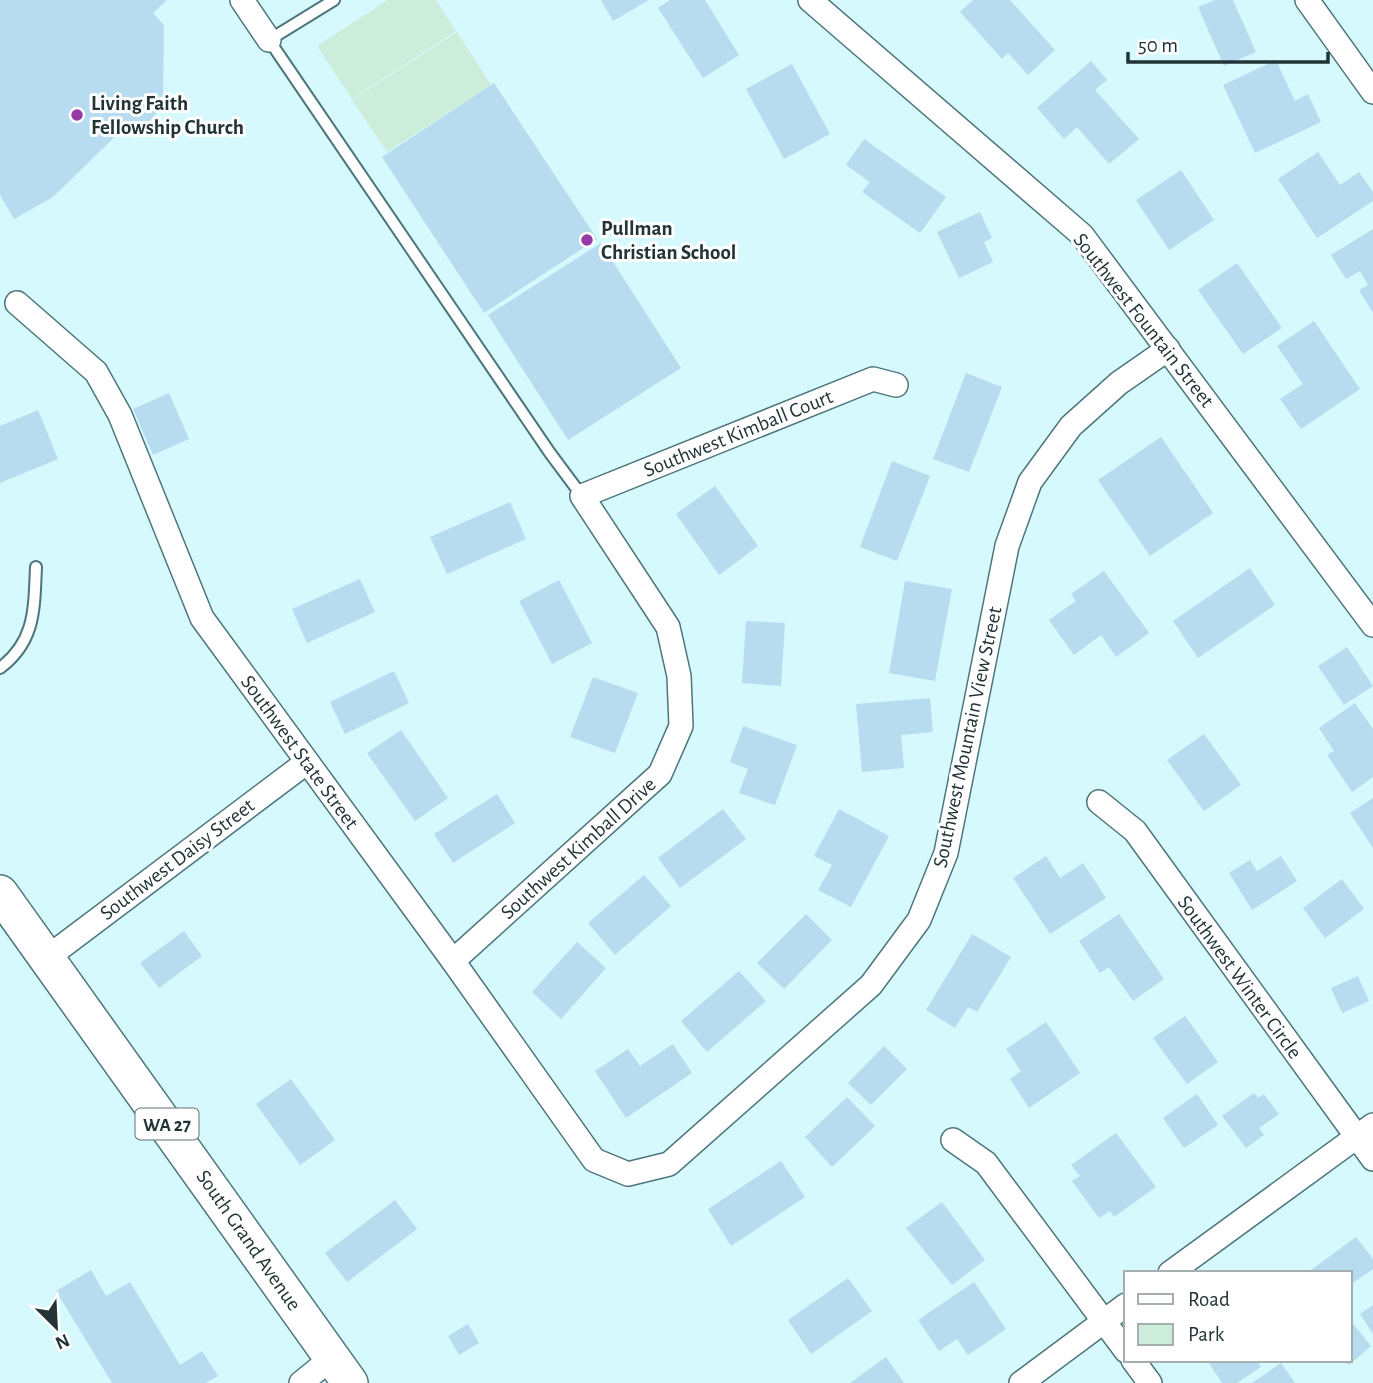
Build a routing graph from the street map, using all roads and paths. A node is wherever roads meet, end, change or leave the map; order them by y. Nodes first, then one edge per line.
1 (242, 0) edge
2 (334, 0) edge
3 (810, 0) edge
4 (1307, 0) edge
5 (269, 40) junction
6 (1373, 92) edge
7 (17, 303) dead end
8 (1168, 349) junction
9 (896, 385) dead end
10 (582, 496) junction
11 (36, 567) dead end
12 (1373, 625) edge
13 (0, 668) edge
14 (307, 762) junction
15 (1099, 802) dead end
16 (0, 892) edge
17 (48, 957) junction
18 (453, 961) junction
19 (1365, 1131) edge
20 (953, 1140) dead end
21 (1373, 1159) edge
22 (628, 1174) joint
23 (1173, 1271) edge
24 (1124, 1306) edge
25 (1104, 1321) junction
26 (1124, 1349) edge
27 (1134, 1362) edge
28 (342, 1370) edge
29 (301, 1383) edge
30 (1021, 1383) edge
31 (1150, 1383) edge

1 - 5 street
2 - 5 lane
3 - 8 street, Southwest Fountain Street
4 - 6 street
5 - 10 lane
7 - 14 street, Southwest State Street
8 - 12 street, Southwest Fountain Street
8 - 22 street, Southwest Mountain View Street
9 - 10 street, Southwest Kimball Court
10 - 18 street, Southwest Kimball Drive
11 - 13 lane
14 - 17 street, Southwest Daisy Street
14 - 18 street, Southwest State Street
15 - 19 street, Southwest Winter Circle
16 - 17 main road, South Grand Avenue / WA 27
17 - 28 main road, South Grand Avenue / WA 27
18 - 22 street, Southwest State Street
19 - 21 street, Southwest Winter Circle
19 - 23 street
20 - 25 street
24 - 25 street
25 - 26 street
25 - 30 street
27 - 31 street
28 - 29 street

